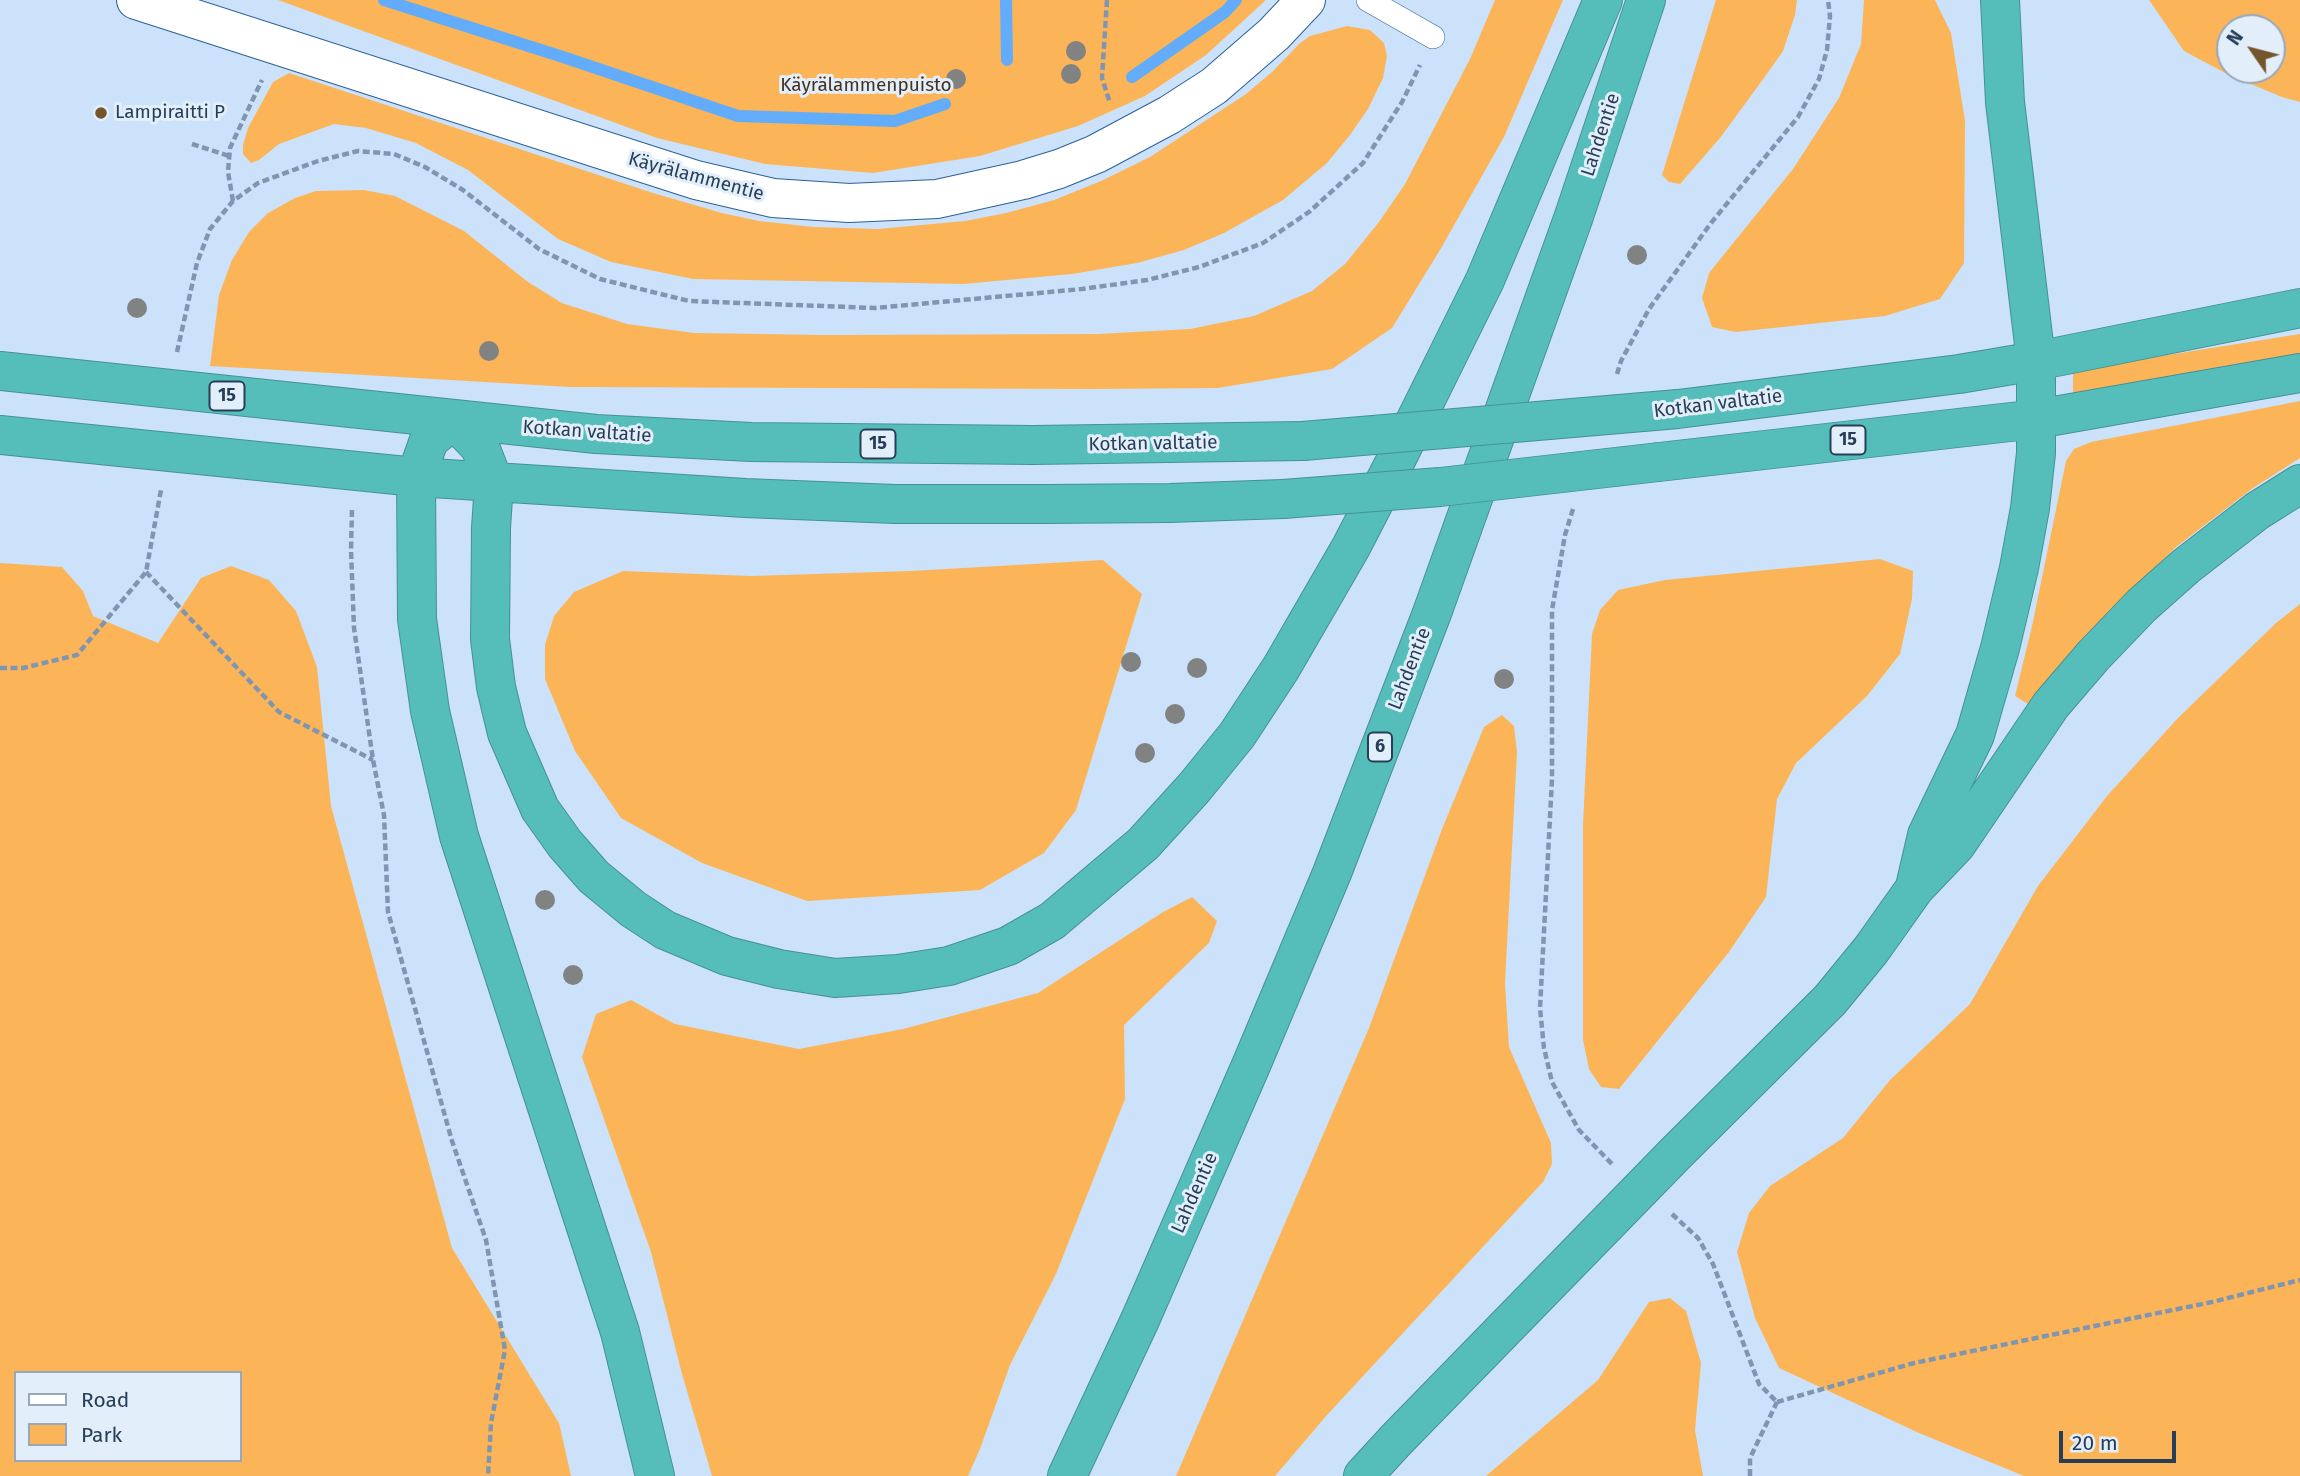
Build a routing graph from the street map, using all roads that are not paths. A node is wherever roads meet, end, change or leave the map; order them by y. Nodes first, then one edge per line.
1 (136, 0) edge
2 (1306, 0) edge
3 (1368, 0) edge
4 (1603, 0) edge
5 (1646, 0) edge
6 (2000, 0) edge
7 (1433, 37) dead end
8 (2300, 308) edge
9 (2036, 361) junction
10 (0, 371) edge
11 (2300, 373) edge
12 (2037, 418) junction
13 (454, 420) junction
14 (0, 435) edge
15 (416, 477) junction
16 (494, 483) junction
17 (2300, 484) edge
18 (1915, 888) junction
19 (655, 1476) edge
20 (1067, 1476) edge
21 (1363, 1476) edge

1 - 2 street, Käyrälammentie
3 - 7 lane
4 - 16 highway
5 - 20 highway, Lahdentie / 6
6 - 9 highway
8 - 9 highway, Kotkan valtatie / 15
9 - 12 highway
9 - 13 highway, Kotkan valtatie / 15, bridge
10 - 13 highway, Kotkan valtatie / 15
11 - 12 highway, 15
12 - 16 highway, 15, bridge
12 - 18 highway
13 - 15 highway
13 - 16 highway
14 - 15 highway, 15
15 - 16 highway, 15
15 - 19 highway
17 - 18 highway
18 - 21 highway

